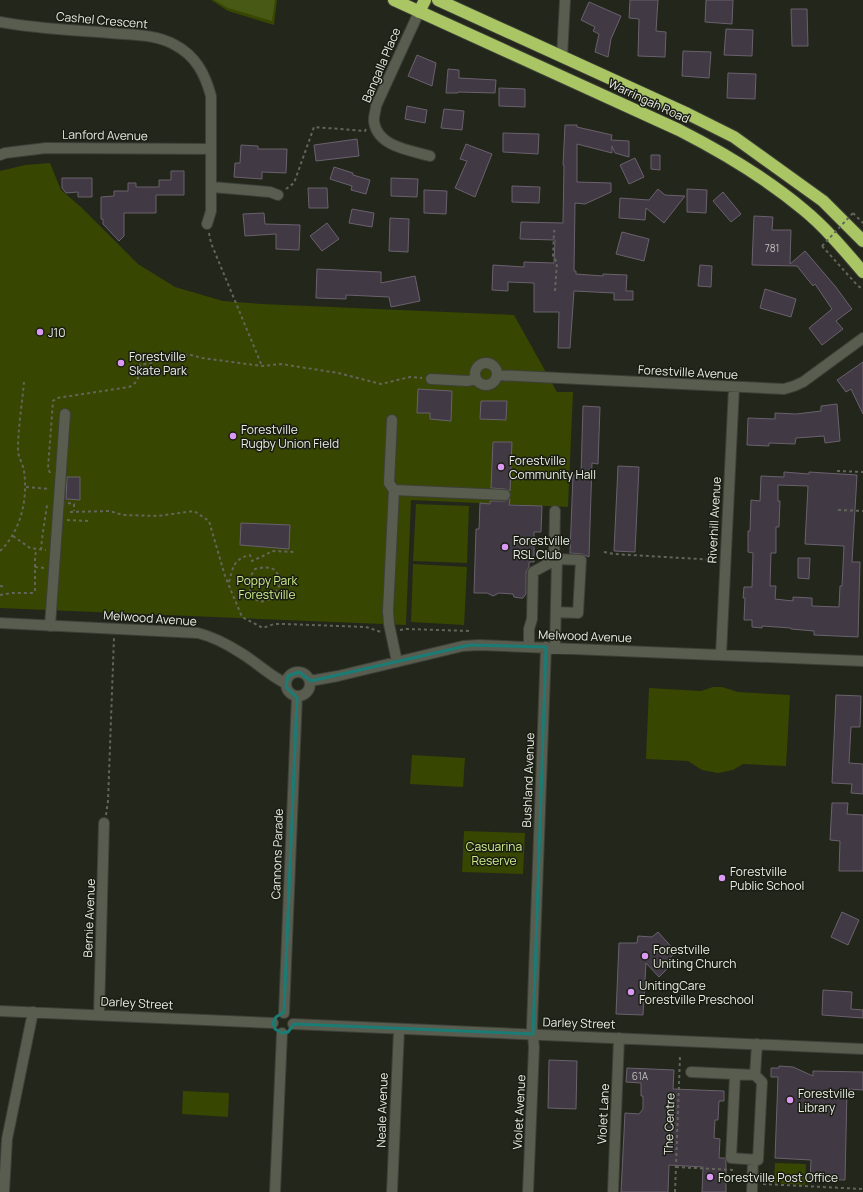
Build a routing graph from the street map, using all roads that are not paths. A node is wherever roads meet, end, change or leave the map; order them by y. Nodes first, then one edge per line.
1 (394, 0) edge
2 (425, 0) edge
3 (438, 0) edge
4 (565, 0) edge
5 (419, 12) junction
6 (0, 22) edge
7 (562, 57) junction
8 (211, 149) junction
9 (0, 154) edge
10 (430, 156) dead end
11 (212, 187) junction
12 (278, 195) road end
13 (207, 224) road end
14 (863, 241) edge
15 (863, 272) edge
16 (863, 338) edge
17 (497, 375) junction
18 (476, 378) junction
19 (431, 379) road end
20 (734, 387) junction
21 (66, 414) dead end
22 (392, 420) dead end
23 (394, 490) junction
24 (505, 495) dead end
25 (555, 511) dead end
26 (555, 560) junction
27 (556, 612) junction
28 (0, 623) edge
29 (50, 626) junction
30 (529, 646) junction
31 (550, 647) junction
32 (721, 655) junction
33 (863, 661) edge
34 (397, 662) junction
35 (310, 682) junction
36 (285, 683) junction
37 (297, 696) junction
38 (104, 823) road end
39 (0, 1010) edge
40 (33, 1012) junction
41 (284, 1014) junction
42 (99, 1015) junction
43 (273, 1023) junction
44 (293, 1024) junction
45 (399, 1028) junction
46 (282, 1033) junction
47 (533, 1034) junction
48 (619, 1038) junction
49 (757, 1044) junction
50 (863, 1049) edge
51 (691, 1072) dead end
52 (735, 1075) junction
53 (755, 1075) junction
54 (753, 1159) junction
55 (4, 1192) edge
56 (275, 1192) edge
57 (392, 1192) edge
58 (528, 1192) edge
59 (613, 1192) edge
60 (752, 1192) edge

1 - 5 highway, Warringah Road
2 - 5 highway, Bangalla Place
3 - 7 highway, Warringah Road
4 - 7 street
5 - 10 street, Bangalla Place
5 - 15 highway, Warringah Road
6 - 8 street, Cashel Crescent
7 - 14 highway, Warringah Road
8 - 9 street, Lanford Avenue
8 - 11 street, Cashel Crescent
11 - 12 street
11 - 13 street, Cashel Crescent
16 - 20 street, Forestville Avenue
17 - 18 street
17 - 18 street
17 - 20 street, Forestville Avenue
18 - 19 street
20 - 32 street, Riverhill Avenue
21 - 29 street
22 - 23 street
23 - 24 street
23 - 34 street
25 - 26 street, Bushland Avenue
26 - 27 street, Bushland Avenue
26 - 27 street
26 - 30 street
27 - 31 street, Bushland Avenue
28 - 29 street, Melwood Avenue
29 - 36 street, Melwood Avenue
30 - 31 street, Melwood Avenue
30 - 34 street, Melwood Avenue
31 - 32 street, Melwood Avenue
31 - 47 street, Bushland Avenue
32 - 33 street, Melwood Avenue
34 - 35 street, Melwood Avenue
35 - 36 street
35 - 37 street
36 - 37 street
37 - 41 street, Cannons Parade
38 - 42 street, Bernie Avenue
39 - 40 street, Darley Street
40 - 42 street, Darley Street
40 - 55 street
41 - 43 street
41 - 44 street
42 - 43 street, Darley Street
43 - 46 street
44 - 45 street, Darley Street
44 - 46 street
45 - 47 street, Darley Street
45 - 57 street, Neale Avenue
46 - 56 street
47 - 48 street, Darley Street
47 - 58 street, Violet Avenue
48 - 49 street, Darley Street
48 - 59 street, Violet Lane
49 - 50 street, Darley Street
49 - 53 street
51 - 52 street
52 - 53 street
52 - 54 street
53 - 54 street
54 - 60 street

